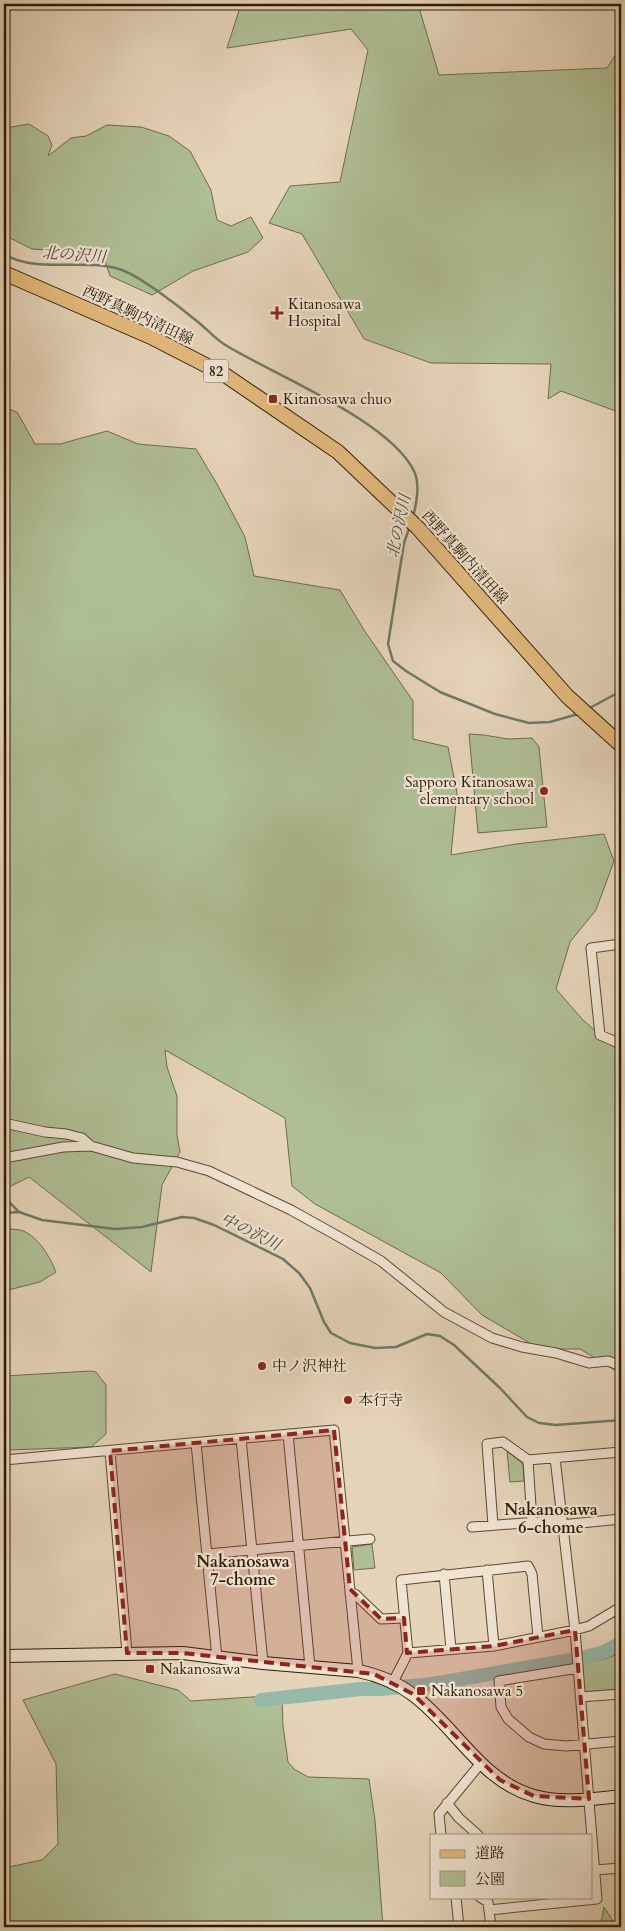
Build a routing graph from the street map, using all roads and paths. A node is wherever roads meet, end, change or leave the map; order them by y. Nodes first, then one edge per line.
1 (7, 4) edge
2 (4, 13) edge
3 (4, 273) edge
4 (621, 745) edge
5 (621, 944) edge
6 (621, 1044) edge
7 (4, 1123) edge
8 (91, 1146) junction
9 (4, 1158) edge
10 (621, 1366) edge
11 (288, 1434) junction
12 (241, 1439) junction
13 (196, 1443) junction
14 (110, 1451) junction
15 (621, 1452) edge
16 (555, 1458) junction
17 (4, 1460) edge
18 (528, 1460) junction
19 (621, 1519) edge
20 (532, 1522) junction
21 (561, 1522) junction
22 (493, 1525) junction
23 (472, 1527) dead end
24 (370, 1539) dead end
25 (345, 1541) junction
26 (299, 1546) junction
27 (252, 1550) junction
28 (208, 1554) junction
29 (487, 1570) junction
30 (444, 1574) junction
31 (350, 1594) junction
32 (621, 1606) edge
33 (404, 1618) junction
34 (574, 1630) junction
35 (538, 1637) junction
36 (494, 1646) junction
37 (451, 1649) junction
38 (127, 1653) junction
39 (408, 1653) junction
40 (4, 1656) edge
41 (217, 1658) junction
42 (263, 1663) junction
43 (578, 1666) junction
44 (310, 1667) junction
45 (358, 1671) junction
46 (393, 1682) junction
47 (621, 1694) edge
48 (580, 1697) junction
49 (621, 1741) edge
50 (584, 1744) junction
51 (481, 1763) junction
52 (621, 1796) edge
53 (589, 1799) junction
54 (448, 1803) junction
55 (441, 1834) edge
56 (477, 1834) edge
57 (592, 1834) edge
58 (592, 1840) edge
59 (593, 1853) edge
60 (621, 1868) edge
61 (595, 1870) junction
62 (456, 1898) edge
63 (482, 1898) edge
64 (489, 1910) junction
65 (459, 1927) edge
66 (491, 1927) edge

1 - 2 street
3 - 4 main road, 西野真駒内清田線 / 82
5 - 6 street
7 - 8 street
8 - 9 street
8 - 10 street
11 - 12 street
11 - 25 street
11 - 26 street
12 - 13 street
12 - 27 street
13 - 14 street
13 - 28 street
14 - 17 street
14 - 38 street
15 - 16 street
16 - 18 street
16 - 21 street
18 - 20 street
18 - 22 street
19 - 21 street
20 - 21 street
20 - 22 street
21 - 34 street
22 - 23 street
24 - 25 street
25 - 26 street
25 - 31 street
26 - 27 street
26 - 44 street
27 - 28 street
27 - 42 street
28 - 41 street
29 - 30 street
29 - 35 street
29 - 36 street
30 - 33 street
30 - 37 street
31 - 33 street
31 - 45 street
32 - 34 street
33 - 39 street
34 - 35 street
34 - 43 street
35 - 36 street
36 - 37 street
37 - 39 street
38 - 40 street
38 - 41 street
39 - 46 street
41 - 42 street
42 - 44 street
43 - 48 street
43 - 50 street
44 - 45 street
45 - 46 street
46 - 51 street
47 - 48 street
48 - 50 street
49 - 50 street
50 - 53 street
51 - 53 street
51 - 54 street
52 - 53 street
53 - 57 street
54 - 55 street
54 - 56 street
58 - 59 street
59 - 61 street
60 - 61 street
61 - 64 street
62 - 65 street
63 - 64 street
64 - 66 street

